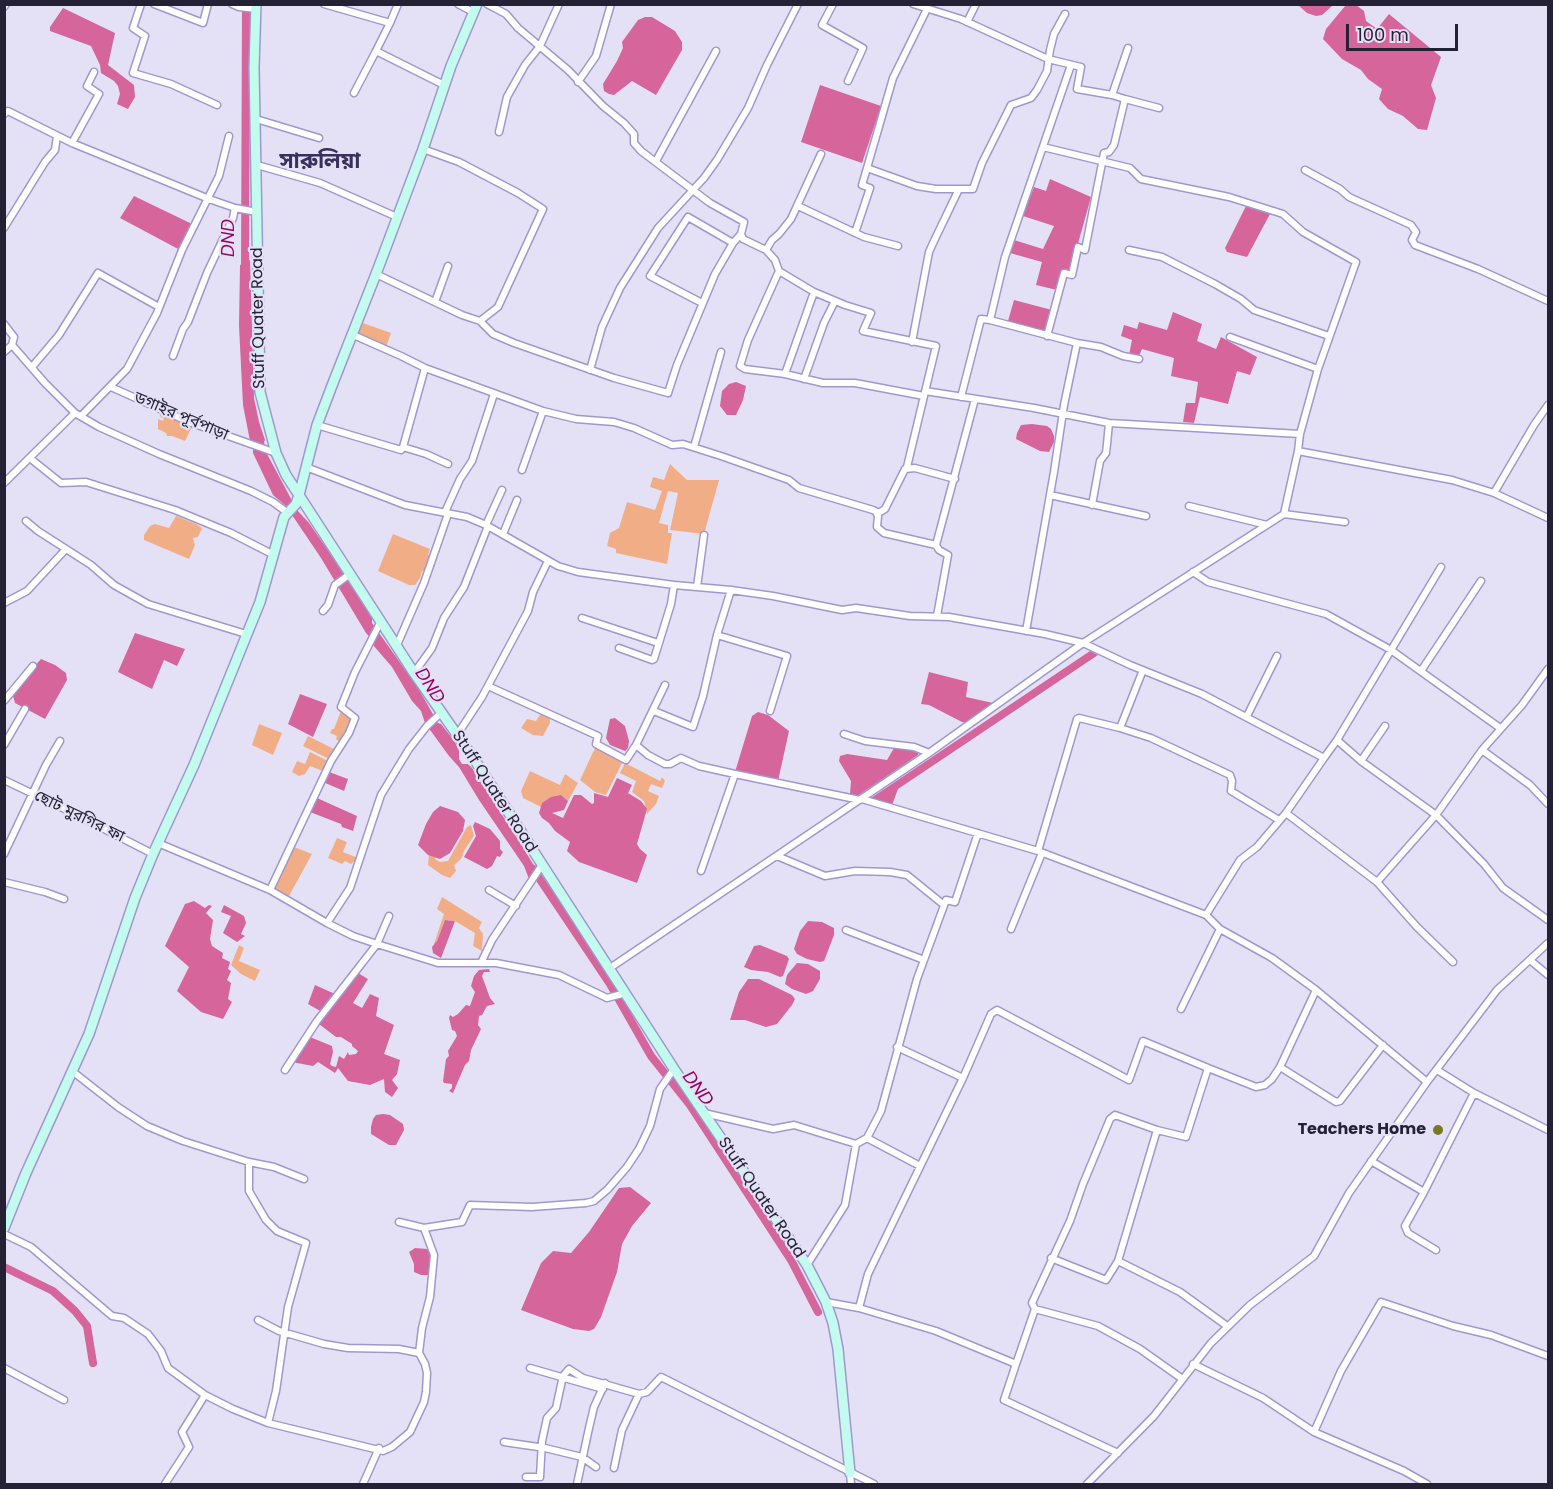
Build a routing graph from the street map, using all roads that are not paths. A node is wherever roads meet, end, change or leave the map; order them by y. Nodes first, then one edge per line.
1 (141, 4) edge
2 (154, 4) edge
3 (208, 4) edge
4 (324, 4) edge
5 (398, 4) edge
6 (458, 4) edge
7 (487, 4) edge
8 (559, 4) edge
9 (612, 4) edge
10 (798, 4) edge
11 (833, 4) edge
12 (913, 4) edge
13 (976, 4) edge
14 (235, 6) edge
15 (256, 7) edge
16 (475, 8) edge
17 (927, 9) junction
18 (1065, 14) dead end
19 (968, 22) junction
20 (390, 23) junction
21 (540, 46) junction
22 (1128, 48) dead end
23 (376, 51) junction
24 (716, 51) dead end
25 (1048, 59) junction
26 (1071, 65) junction
27 (94, 72) dead end
28 (848, 81) dead end
29 (578, 82) junction
30 (444, 85) junction
31 (354, 93) dead end
32 (1112, 95) junction
33 (1125, 99) junction
34 (217, 105) dead end
35 (1159, 108) dead end
36 (4, 114) edge
37 (256, 119) junction
38 (499, 132) dead end
39 (57, 136) junction
40 (229, 136) dead end
41 (318, 138) dead end
42 (72, 142) junction
43 (1043, 147) junction
44 (423, 149) junction
45 (821, 154) dead end
46 (656, 161) junction
47 (1102, 162) junction
48 (257, 165) junction
49 (867, 168) junction
50 (1305, 170) dead end
51 (959, 189) junction
52 (693, 190) junction
53 (209, 199) junction
54 (798, 206) junction
55 (235, 208) junction
56 (675, 209) junction
57 (257, 212) junction
58 (397, 217) junction
59 (688, 217) junction
60 (4, 228) edge
61 (741, 234) junction
62 (855, 234) junction
63 (733, 243) junction
64 (898, 246) dead end
65 (766, 250) junction
66 (1129, 250) dead end
67 (448, 266) dead end
68 (779, 271) junction
69 (376, 274) junction
70 (814, 292) junction
71 (835, 301) junction
72 (1548, 301) edge
73 (435, 302) junction
74 (702, 303) junction
75 (159, 307) junction
76 (990, 320) junction
77 (480, 321) junction
78 (4, 324) edge
79 (351, 334) junction
80 (1047, 336) junction
81 (1329, 336) junction
82 (1230, 337) dead end
83 (912, 342) junction
84 (1077, 343) junction
85 (12, 345) junction
86 (4, 352) edge
87 (721, 352) dead end
88 (173, 356) dead end
89 (1139, 358) dead end
90 (32, 368) junction
91 (424, 368) junction
92 (1318, 369) junction
93 (590, 370) junction
94 (785, 374) junction
95 (804, 379) junction
96 (111, 387) junction
97 (924, 393) junction
98 (494, 394) junction
99 (961, 397) junction
100 (975, 399) junction
101 (1548, 405) edge
102 (543, 411) junction
103 (1063, 414) junction
104 (78, 415) junction
105 (1109, 423) junction
106 (317, 425) junction
107 (1300, 434) junction
108 (403, 447) junction
109 (694, 447) junction
110 (1298, 451) junction
111 (272, 452) junction
112 (31, 459) junction
113 (448, 464) dead end
114 (306, 468) junction
115 (908, 468) junction
116 (522, 470) dead end
117 (955, 479) junction
118 (4, 483) edge
119 (502, 490) dead end
120 (1494, 493) junction
121 (1050, 495) junction
122 (298, 500) junction
123 (517, 500) dead end
124 (1092, 505) junction
125 (1189, 506) dead end
126 (448, 514) junction
127 (877, 514) junction
128 (1284, 514) junction
129 (286, 515) junction
130 (1146, 516) dead end
131 (1548, 518) edge
132 (26, 521) dead end
133 (1345, 522) dead end
134 (487, 525) junction
135 (1267, 525) junction
136 (503, 534) junction
137 (704, 536) dead end
138 (936, 545) junction
139 (66, 549) junction
140 (275, 555) junction
141 (548, 561) junction
142 (1441, 567) dead end
143 (1193, 572) junction
144 (348, 575) junction
145 (1481, 581) dead end
146 (674, 585) junction
147 (697, 587) junction
148 (731, 590) junction
149 (4, 603) edge
150 (323, 611) dead end
151 (937, 616) junction
152 (582, 618) dead end
153 (379, 625) junction
154 (1026, 631) junction
155 (246, 634) junction
156 (717, 635) junction
157 (1083, 643) junction
158 (658, 644) junction
159 (397, 645) junction
160 (619, 648) dead end
161 (1391, 650) junction
162 (1278, 656) dead end
163 (33, 666) dead end
164 (1548, 669) edge
165 (1143, 670) junction
166 (1421, 671) junction
167 (414, 673) junction
168 (665, 685) dead end
169 (488, 686) junction
170 (4, 701) edge
171 (25, 709) dead end
172 (654, 711) junction
173 (770, 711) dead end
174 (438, 716) junction
175 (1247, 716) junction
176 (1385, 726) dead end
177 (1120, 728) junction
178 (1500, 728) junction
179 (844, 734) dead end
180 (457, 735) junction
181 (60, 741) dead end
182 (1337, 741) junction
183 (4, 744) edge
184 (636, 746) junction
185 (1482, 750) junction
186 (929, 753) junction
187 (1324, 758) junction
188 (1361, 761) junction
189 (735, 774) junction
190 (4, 780) edge
191 (33, 795) junction
192 (861, 799) junction
193 (1548, 804) edge
194 (1286, 813) junction
195 (1436, 815) junction
196 (1279, 820) junction
197 (978, 833) junction
198 (7, 840) edge
199 (158, 843) junction
200 (1040, 852) junction
201 (4, 854) edge
202 (153, 854) junction
203 (777, 856) junction
204 (540, 868) junction
205 (702, 871) dead end
206 (4, 882) edge
207 (1377, 882) junction
208 (270, 890) junction
209 (489, 890) dead end
210 (64, 899) dead end
211 (944, 905) junction
212 (516, 906) junction
213 (1206, 915) junction
214 (389, 916) dead end
215 (1548, 920) edge
216 (327, 923) junction
217 (1011, 929) dead end
218 (1220, 929) junction
219 (846, 930) dead end
220 (377, 944) junction
221 (1548, 944) edge
222 (924, 960) junction
223 (1530, 960) junction
224 (481, 963) junction
225 (1453, 963) dead end
226 (610, 968) junction
227 (1548, 975) edge
228 (1316, 990) junction
229 (623, 994) junction
230 (1181, 1009) dead end
231 (1383, 1045) junction
232 (897, 1047) junction
233 (1280, 1067) junction
234 (1208, 1068) junction
235 (285, 1070) dead end
236 (1437, 1070) junction
237 (72, 1071) junction
238 (669, 1075) junction
239 (963, 1078) junction
240 (1427, 1082) junction
241 (1474, 1093) junction
242 (704, 1113) junction
243 (1157, 1130) junction
244 (1548, 1130) edge
245 (867, 1138) junction
246 (856, 1144) junction
247 (1371, 1161) junction
248 (249, 1162) junction
249 (920, 1166) junction
250 (304, 1179) dead end
251 (1424, 1192) junction
252 (399, 1222) dead end
253 (4, 1228) edge
254 (424, 1228) junction
255 (4, 1234) edge
256 (1436, 1250) dead end
257 (1052, 1258) junction
258 (1118, 1261) junction
259 (807, 1265) junction
260 (826, 1302) junction
261 (859, 1308) junction
262 (1035, 1309) junction
263 (258, 1320) dead end
264 (1227, 1326) junction
265 (284, 1333) junction
266 (419, 1353) junction
267 (1548, 1356) edge
268 (1016, 1364) junction
269 (1193, 1364) junction
270 (4, 1368) edge
271 (530, 1368) dead end
272 (563, 1376) junction
273 (1181, 1378) junction
274 (604, 1386) junction
275 (639, 1394) junction
276 (205, 1395) junction
277 (64, 1400) dead end
278 (268, 1424) junction
279 (1314, 1432) junction
280 (504, 1442) dead end
281 (379, 1448) junction
282 (1118, 1453) junction
283 (582, 1457) junction
284 (596, 1467) dead end
285 (614, 1468) dead end
286 (850, 1473) junction
287 (526, 1477) dead end
288 (165, 1485) edge
289 (363, 1485) edge
290 (577, 1485) edge
291 (851, 1485) edge
292 (874, 1485) edge
293 (1086, 1485) edge
294 (1427, 1485) edge

1 - 34 street
2 - 3 street
4 - 20 street
5 - 20 street
6 - 16 street
7 - 21 street
8 - 21 street
9 - 29 street
10 - 52 street
11 - 28 street
12 - 17 street
13 - 19 street
14 - 15 street
15 - 37 street, Stuff Quater Road
16 - 30 street
17 - 19 street
17 - 49 street
18 - 25 street
19 - 25 street
20 - 23 street
21 - 29 street
21 - 38 street
22 - 32 street
23 - 30 street
23 - 31 street
24 - 46 street
25 - 26 street
25 - 51 street
26 - 32 street
26 - 43 street
27 - 42 street
29 - 46 street
30 - 44 street
32 - 33 street
33 - 35 street
33 - 47 street
36 - 39 street
37 - 41 street
37 - 48 street, Stuff Quater Road
39 - 42 street
39 - 60 street
40 - 53 street
42 - 53 street
43 - 47 street
43 - 76 street
44 - 58 street
44 - 77 street
45 - 54 street
46 - 52 street
47 - 80 street
47 - 81 street
48 - 57 street, Stuff Quater Road
48 - 58 street
49 - 51 street
49 - 62 street
50 - 72 street
51 - 83 street
52 - 56 street
52 - 61 street
53 - 55 street
53 - 75 street
54 - 62 street
54 - 65 street
55 - 57 street
55 - 88 street
56 - 59 street
56 - 93 street
57 - 111 street, Stuff Quater Road
58 - 69 street
59 - 63 street
59 - 74 street
61 - 63 street
61 - 65 street
62 - 64 street
63 - 74 street
65 - 68 street
66 - 81 street
67 - 73 street
68 - 70 street
68 - 94 street
69 - 73 street
69 - 79 street
70 - 71 street
70 - 94 street
71 - 83 street
71 - 95 street
73 - 77 street
74 - 93 street
75 - 90 street
75 - 96 street
76 - 80 street
76 - 99 street
77 - 93 street
78 - 85 street
79 - 91 street
79 - 106 street
80 - 84 street
81 - 92 street
82 - 92 street
83 - 97 street
84 - 89 street
84 - 103 street
85 - 86 street
85 - 90 street
87 - 109 street
90 - 104 street
91 - 98 street
91 - 108 street
92 - 107 street
94 - 95 street
95 - 97 street
96 - 104 street
96 - 111 street, ডগাইর পূর্বপাড়া
97 - 99 street
97 - 115 street
98 - 102 street
98 - 126 street
99 - 100 street
100 - 103 street
100 - 117 street
101 - 120 street
102 - 109 street
102 - 116 street
103 - 105 street
103 - 121 street
104 - 112 street
104 - 129 street
105 - 107 street
105 - 124 street
106 - 108 street
106 - 114 street
107 - 110 street
108 - 113 street
109 - 127 street
110 - 120 street
110 - 128 street
111 - 122 street, Stuff Quater Road
112 - 118 street
112 - 140 street
114 - 122 street
114 - 126 street
115 - 117 street
115 - 127 street
117 - 138 street
119 - 134 street
120 - 131 street
121 - 124 street
121 - 154 street
122 - 129 street
122 - 144 street, Stuff Quater Road
123 - 136 street
124 - 130 street
125 - 135 street
126 - 134 street
126 - 159 street
127 - 138 street
128 - 133 street
128 - 135 street
129 - 140 street
132 - 139 street
134 - 136 street
134 - 167 street
135 - 143 street
136 - 141 street
137 - 147 street
138 - 151 street
139 - 149 street
139 - 155 street
140 - 155 street
141 - 146 street
141 - 169 street
142 - 161 street
143 - 157 street
143 - 161 street
144 - 150 street
144 - 153 street, Stuff Quater Road
145 - 166 street
146 - 147 street
146 - 158 street
147 - 148 street
148 - 151 street
148 - 156 street
151 - 154 street
152 - 158 street
153 - 159 street, Stuff Quater Road
153 - 208 street
154 - 157 street
155 - 199 street
156 - 172 street
156 - 173 street
157 - 165 street
157 - 186 street
158 - 160 street
159 - 167 street, Stuff Quater Road
161 - 166 street
161 - 182 street
162 - 175 street
163 - 170 street
164 - 178 street
165 - 175 street
165 - 177 street
166 - 178 street
167 - 174 street, Stuff Quater Road
168 - 172 street
169 - 180 street
169 - 184 street
171 - 183 street
172 - 184 street
174 - 180 street, Stuff Quater Road
174 - 216 street
175 - 187 street
176 - 188 street
177 - 196 street
177 - 200 street
178 - 185 street
179 - 186 street
180 - 204 street, Stuff Quater Road
181 - 191 street
182 - 187 street
182 - 188 street
184 - 189 street
185 - 193 street
185 - 195 street
186 - 192 street
187 - 194 street
188 - 195 street
189 - 192 street
189 - 205 street
190 - 191 street, ছোট মুরগির ফা
191 - 198 street
191 - 202 street, ছোট মুরগির ফা
192 - 197 street
192 - 203 street
194 - 196 street
194 - 207 street
195 - 207 street
195 - 215 street
196 - 213 street
197 - 200 street
197 - 211 street
198 - 201 street
199 - 202 street
199 - 208 street
200 - 213 street
200 - 217 street
202 - 237 street
203 - 211 street
203 - 226 street
204 - 212 street
204 - 226 street, Stuff Quater Road
206 - 210 street
207 - 225 street
208 - 216 street
209 - 212 street
211 - 222 street
212 - 224 street
213 - 218 street
214 - 220 street
216 - 220 street
218 - 228 street
218 - 230 street
219 - 222 street
220 - 224 street
220 - 235 street
221 - 223 street
222 - 232 street
223 - 227 street
223 - 236 street
224 - 229 street
226 - 229 street, Stuff Quater Road
228 - 231 street
228 - 233 street
229 - 238 street, Stuff Quater Road
231 - 233 street
231 - 240 street
232 - 239 street
232 - 245 street
233 - 234 street
234 - 239 street
234 - 243 street
236 - 240 street
236 - 241 street
237 - 248 street
237 - 253 street
238 - 242 street, Stuff Quater Road
238 - 254 street
239 - 249 street
240 - 247 street
241 - 244 street
241 - 251 street
242 - 246 street
242 - 259 street, Stuff Quater Road
243 - 257 street
243 - 258 street
245 - 246 street
245 - 249 street
246 - 259 street
247 - 251 street
247 - 264 street
248 - 250 street
248 - 265 street
249 - 261 street
251 - 256 street
252 - 254 street
254 - 266 street
255 - 276 street
257 - 258 street
257 - 262 street
258 - 264 street
259 - 260 street, Stuff Quater Road
260 - 261 street
260 - 286 street, Stuff Quater Road
261 - 268 street
262 - 268 street
262 - 273 street
263 - 265 street
264 - 269 street
265 - 266 street
265 - 278 street
266 - 281 street
267 - 279 street
268 - 282 street
269 - 273 street
269 - 279 street
270 - 277 street
271 - 272 street
272 - 274 street
272 - 287 street
273 - 282 street
274 - 275 street
274 - 283 street
275 - 285 street
275 - 286 street
276 - 278 street
276 - 288 street
278 - 281 street
279 - 294 street
280 - 283 street
281 - 289 street
282 - 293 street
283 - 284 street
283 - 290 street
286 - 291 street
286 - 292 street

